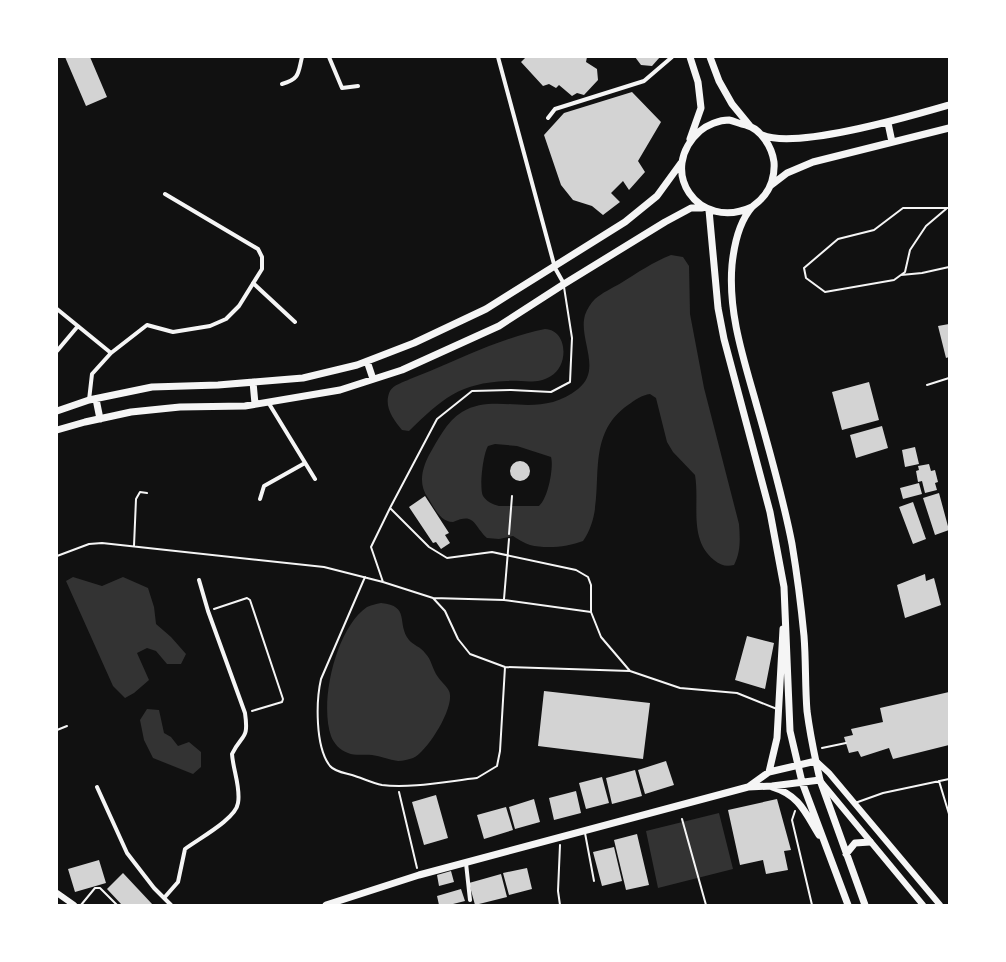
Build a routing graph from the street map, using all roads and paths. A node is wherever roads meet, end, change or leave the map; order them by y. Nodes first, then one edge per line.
1 (302, 57) edge
2 (329, 57) edge
3 (498, 57) edge
4 (672, 57) edge
5 (690, 57) edge
6 (710, 57) edge
7 (282, 84) dead end
8 (358, 86) dead end
9 (949, 105) edge
10 (548, 118) dead end
11 (888, 123) junction
12 (750, 126) junction
13 (949, 128) edge
14 (761, 135) junction
15 (690, 141) junction
16 (892, 142) junction
17 (681, 163) junction
18 (770, 186) junction
19 (165, 194) dead end
20 (752, 207) junction
21 (947, 208) edge
22 (706, 209) junction
23 (949, 267) edge
24 (555, 268) junction
25 (900, 275) junction
26 (253, 283) junction
27 (564, 284) junction
28 (57, 309) edge
29 (295, 322) dead end
30 (78, 326) junction
31 (57, 351) edge
32 (111, 353) junction
33 (367, 361) junction
34 (949, 378) edge
35 (373, 379) junction
36 (253, 382) junction
37 (927, 385) dead end
38 (93, 399) junction
39 (268, 402) junction
40 (256, 404) junction
41 (57, 411) edge
42 (100, 419) junction
43 (57, 430) edge
44 (305, 463) junction
45 (315, 479) dead end
46 (147, 493) dead end
47 (512, 496) dead end
48 (260, 499) dead end
49 (390, 508) junction
50 (509, 539) joint
51 (134, 546) junction
52 (507, 555) junction
53 (57, 556) edge
54 (365, 578) junction
55 (199, 580) dead end
56 (383, 582) junction
57 (784, 587) junction
58 (433, 598) junction
59 (504, 600) junction
60 (208, 611) junction
61 (591, 612) junction
62 (505, 667) junction
63 (630, 670) junction
64 (779, 710) junction
65 (245, 713) junction
66 (789, 716) junction
67 (67, 726) dead end
68 (57, 730) edge
69 (846, 743) dead end
70 (823, 748) dead end
71 (816, 761) junction
72 (798, 764) junction
73 (769, 772) junction
74 (949, 779) edge
75 (820, 780) junction
76 (939, 781) junction
77 (802, 782) junction
78 (397, 785) junction
79 (772, 786) junction
80 (97, 787) dead end
81 (748, 787) junction
82 (949, 798) edge
83 (945, 799) junction
84 (855, 803) junction
85 (800, 804) junction
86 (949, 814) edge
87 (682, 819) dead end
88 (585, 832) junction
89 (561, 838) junction
90 (870, 842) junction
91 (827, 849) junction
92 (846, 854) junction
93 (414, 856) dead end
94 (466, 863) junction
95 (594, 881) dead end
96 (57, 893) edge
97 (164, 898) junction
98 (470, 900) dead end
99 (74, 905) edge
100 (81, 905) edge
101 (117, 905) edge
102 (171, 905) edge
103 (326, 905) edge
104 (560, 905) edge
105 (706, 905) edge
106 (812, 905) edge
107 (848, 905) edge
108 (865, 905) edge
109 (923, 905) edge
110 (940, 905) edge

1 - 7 street
2 - 8 street
3 - 24 street
4 - 10 street
5 - 15 main road
6 - 12 main road
9 - 11 main road
11 - 14 main road
11 - 16 main road
12 - 14 main road
12 - 15 main road
13 - 16 main road
14 - 18 main road
15 - 17 main road
16 - 18 main road
17 - 22 main road
17 - 24 main road
18 - 20 main road
19 - 26 street
20 - 22 main road
20 - 71 main road
21 - 25 path
21 - 25 path
22 - 27 main road
22 - 57 main road
23 - 25 path
24 - 27 street
24 - 33 main road
26 - 29 street
26 - 32 street
27 - 35 main road
27 - 49 lane
28 - 30 street
30 - 31 street
30 - 32 street
32 - 38 street
33 - 35 main road
33 - 36 main road
34 - 37 path
35 - 39 main road
36 - 38 main road
36 - 40 main road
38 - 41 main road
38 - 42 main road
39 - 40 main road
39 - 44 street
40 - 42 main road
42 - 43 main road
44 - 45 street
44 - 48 street
46 - 51 lane
47 - 50 path
49 - 52 lane
49 - 56 lane
50 - 52 lane
51 - 53 lane
51 - 54 lane
52 - 59 lane
52 - 61 lane
54 - 56 lane
54 - 78 lane
55 - 60 street
56 - 58 lane
57 - 64 main road
57 - 66 main road
58 - 59 lane
58 - 62 lane
59 - 61 lane
60 - 65 street
60 - 65 path
61 - 63 lane
62 - 63 lane
62 - 78 lane
63 - 64 lane
64 - 66 lane
64 - 73 main road
65 - 97 street
66 - 72 main road
67 - 68 lane
69 - 70 path
71 - 72 main road
71 - 75 main road
71 - 84 main road
72 - 73 main road
72 - 77 main road
73 - 81 main road
74 - 76 lane
75 - 77 main road
75 - 90 main road
75 - 92 main road
76 - 83 lane
76 - 84 lane
77 - 79 main road
77 - 91 main road
78 - 93 path
79 - 81 main road
79 - 85 main road
80 - 97 street
81 - 88 main road
82 - 83 lane
83 - 86 lane
84 - 110 main road
85 - 91 main road
85 - 106 path
87 - 105 path
88 - 89 main road
88 - 95 lane
89 - 94 main road
89 - 104 path
90 - 92 main road
90 - 109 main road
91 - 107 main road
92 - 108 main road
94 - 98 street
94 - 103 main road
96 - 99 main road
97 - 102 street
100 - 101 lane

